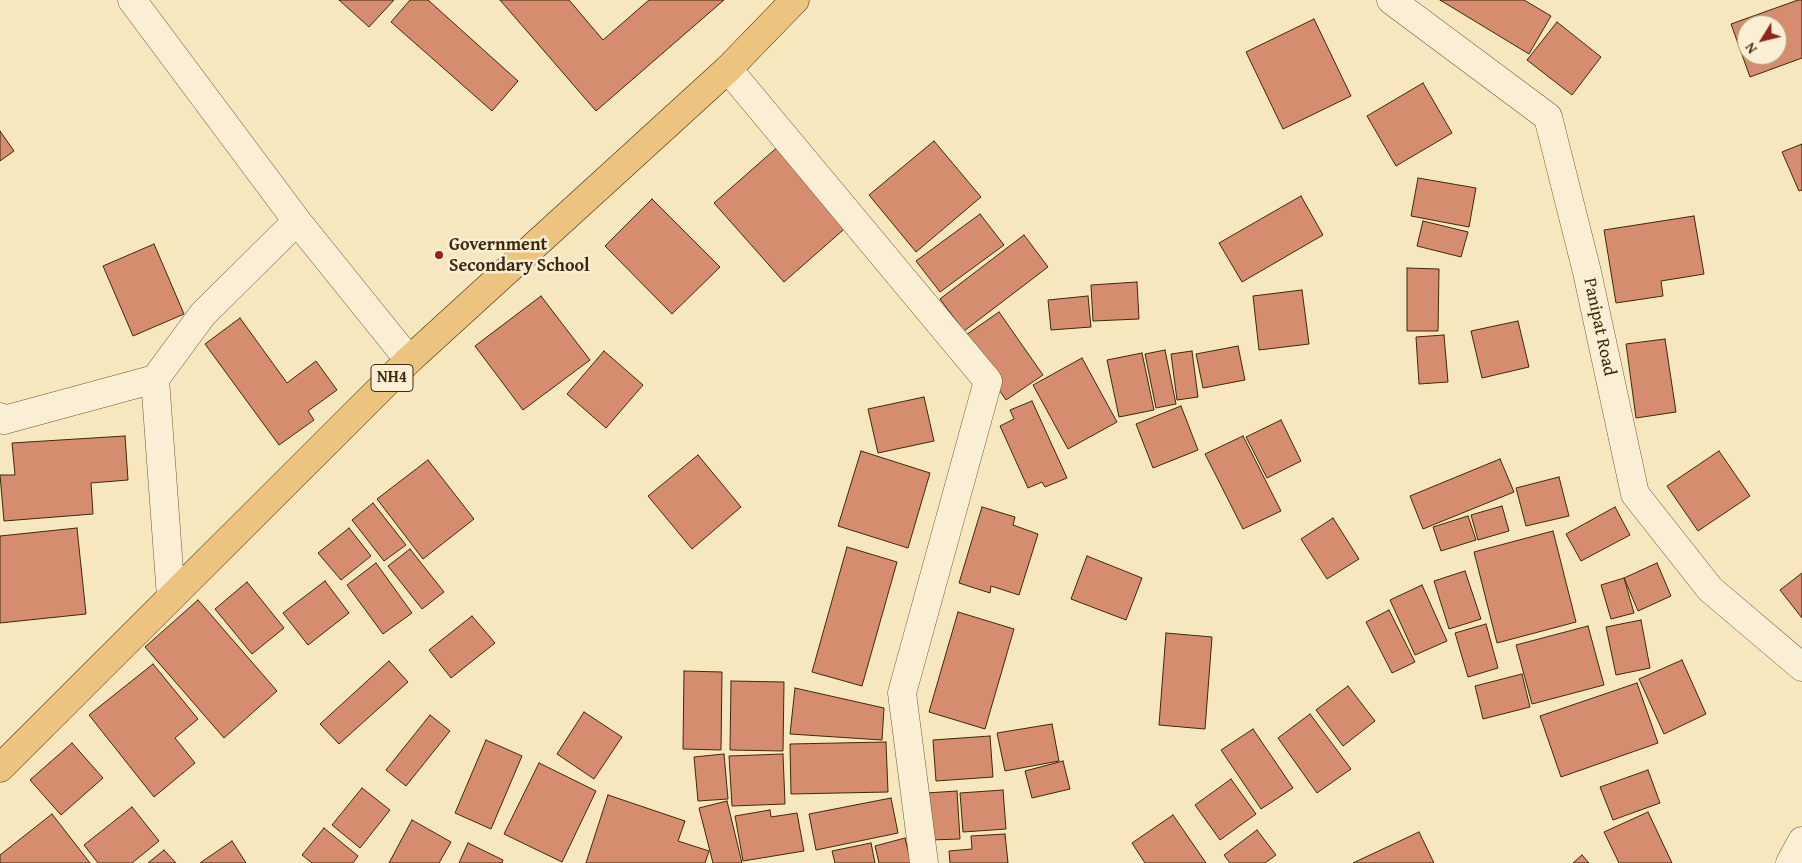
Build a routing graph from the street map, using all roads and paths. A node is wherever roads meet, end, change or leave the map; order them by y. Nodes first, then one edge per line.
1 (132, 0) edge
2 (795, 0) edge
3 (1391, 0) edge
4 (728, 68) junction
5 (297, 221) junction
6 (409, 360) junction
7 (155, 379) junction
8 (0, 418) edge
9 (171, 597) junction
10 (1802, 667) edge
11 (0, 768) edge
12 (1802, 841) edge
13 (924, 863) edge
14 (1790, 863) edge

1 - 5 street
2 - 4 highway, NH4
3 - 10 street, Panipat Road
4 - 6 highway, NH4
4 - 13 street
5 - 6 street
5 - 7 street
6 - 9 highway, NH4
7 - 8 street
7 - 9 street
9 - 11 highway, NH4
12 - 14 street

